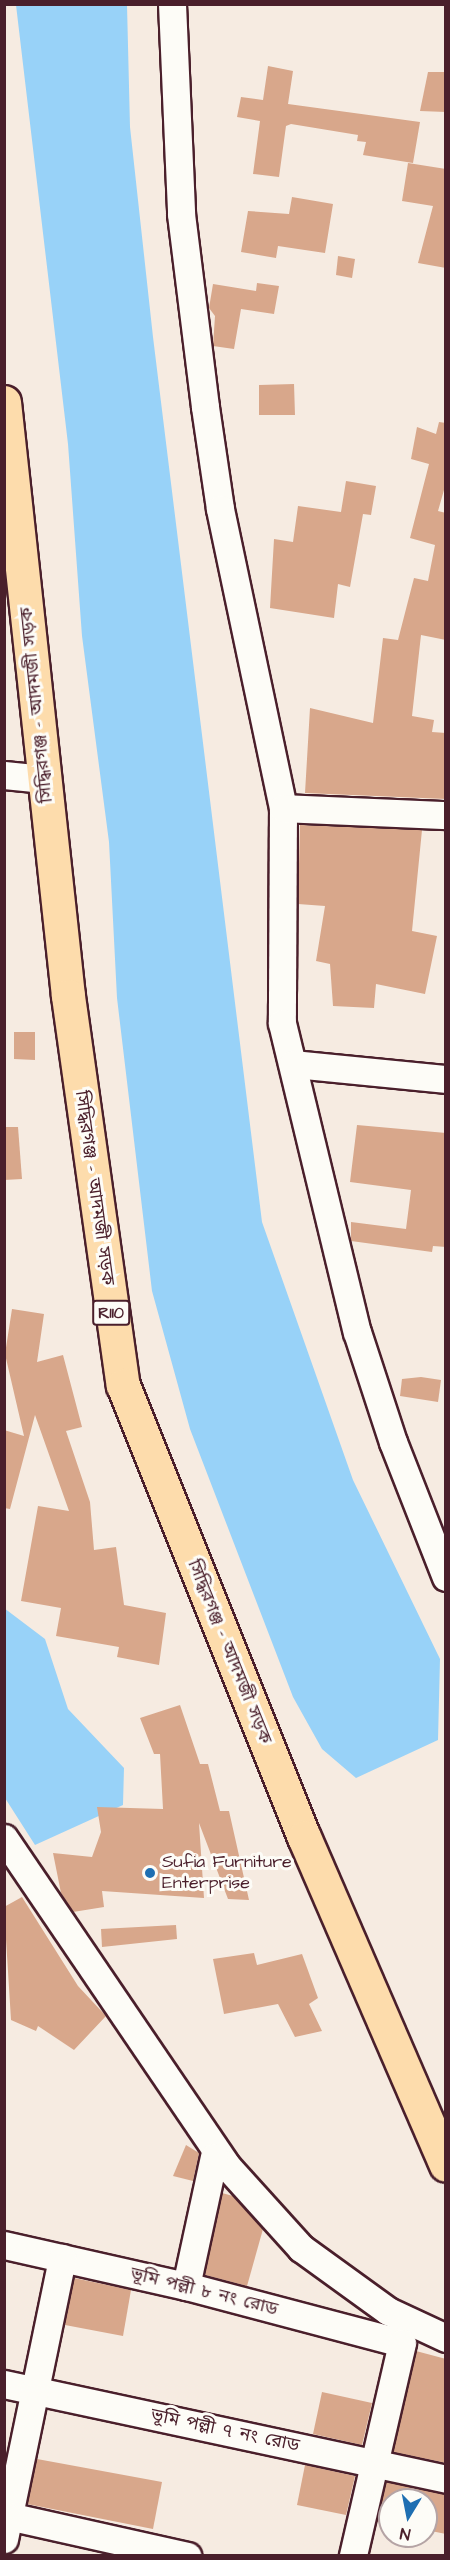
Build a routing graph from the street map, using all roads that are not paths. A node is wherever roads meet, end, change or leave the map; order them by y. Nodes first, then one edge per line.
1 (172, 4) edge
2 (4, 402) edge
3 (4, 776) edge
4 (44, 779) junction
5 (283, 808) junction
6 (446, 815) edge
7 (293, 1064) junction
8 (446, 1079) edge
9 (446, 1577) edge
10 (9, 1853) edge
11 (214, 2157) dead end
12 (446, 2165) edge
13 (4, 2246) edge
14 (62, 2258) junction
15 (186, 2286) junction
16 (446, 2338) edge
17 (4, 2384) edge
18 (35, 2390) junction
19 (375, 2464) junction
20 (446, 2479) edge
21 (6, 2523) edge
22 (187, 2556) edge
23 (353, 2556) edge

1 - 5 street
2 - 4 main road, সিদ্ধিরগঞ্জ - আদমজী সড়ক / R110
3 - 4 street
4 - 12 main road, সিদ্ধিরগঞ্জ - আদমজী সড়ক / R110
5 - 6 street
5 - 7 street
7 - 8 street
7 - 9 street
10 - 16 street
11 - 15 street
13 - 14 street, ভূমি পল্লী ৮ নং রোড
14 - 15 street, ভূমি পল্লী ৮ নং রোড
14 - 18 street
15 - 19 street, ভূমি পল্লী ৮ নং রোড
17 - 18 street, ভূমি পল্লী ৭ নং রোড
18 - 19 street, ভূমি পল্লী ৭ নং রোড
18 - 21 street
19 - 20 street, ভূমি পল্লী ৭ নং রোড
19 - 23 street
21 - 22 street

